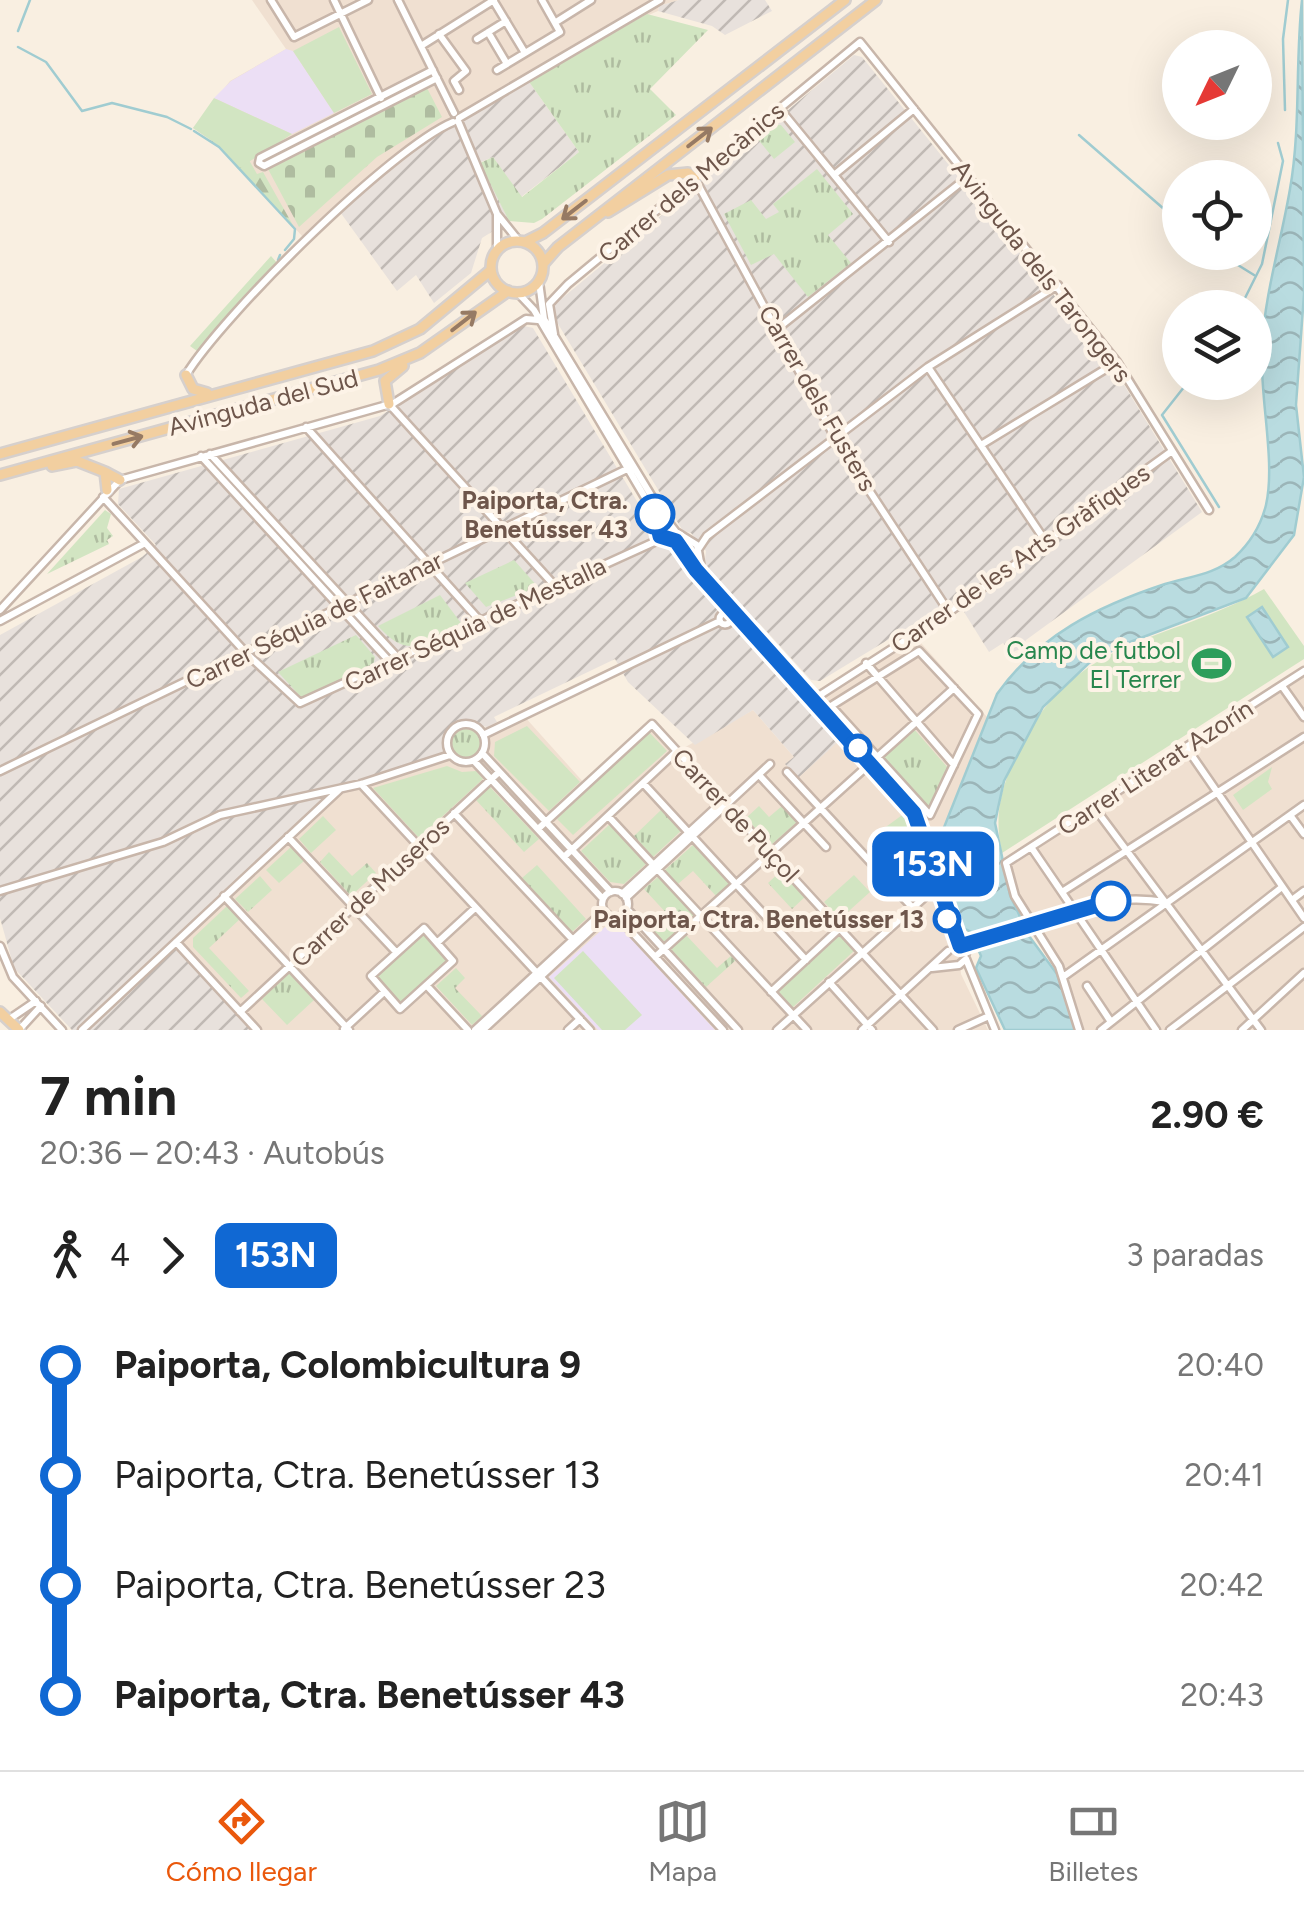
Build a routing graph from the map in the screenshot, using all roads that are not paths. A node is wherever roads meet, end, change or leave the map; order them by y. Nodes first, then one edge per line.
1 (272, 0) edge
2 (334, 0) edge
3 (368, 0) edge
4 (398, 0) edge
5 (468, 0) edge
6 (493, 0) edge
7 (542, 0) edge
8 (591, 0) edge
9 (660, 0) edge
10 (844, 0) edge
11 (876, 0) edge
12 (476, 12) junction
13 (340, 14) junction
14 (506, 21) junction
15 (558, 26) junction
16 (488, 32) junction
17 (440, 34) junction
18 (476, 39) dead end
19 (860, 42) joint
20 (421, 46) junction
21 (525, 53) junction
22 (507, 64) junction
23 (497, 70) dead end
24 (435, 74) junction
25 (459, 90) dead end
26 (382, 101) junction
27 (780, 108) junction
28 (914, 109) junction
29 (454, 119) junction
30 (834, 175) junction
31 (969, 176) junction
32 (691, 182) junction
33 (497, 214) junction
34 (597, 217) junction
35 (522, 241) junction
36 (888, 242) junction
37 (497, 250) junction
38 (544, 264) junction
39 (491, 270) junction
40 (538, 282) junction
41 (1058, 284) junction
42 (513, 292) junction
43 (539, 321) junction
44 (777, 329) junction
45 (554, 334) junction
46 (420, 353) junction
47 (1117, 362) junction
48 (928, 367) junction
49 (186, 375) joint
50 (220, 394) junction
51 (389, 404) junction
52 (306, 427) junction
53 (836, 438) junction
54 (981, 446) junction
55 (1172, 451) junction
56 (0, 454) edge
57 (210, 454) junction
58 (201, 456) junction
59 (628, 469) junction
60 (104, 472) junction
61 (2, 474) edge
62 (120, 480) junction
63 (105, 493) junction
64 (1209, 510) dead end
65 (669, 524) junction
66 (658, 527) junction
67 (503, 529) junction
68 (664, 538) junction
69 (1046, 542) junction
70 (145, 543) junction
71 (648, 544) junction
72 (696, 548) junction
73 (687, 555) junction
74 (430, 564) junction
75 (702, 575) junction
76 (555, 586) junction
77 (7, 603) junction
78 (348, 604) junction
79 (340, 608) junction
80 (0, 610) edge
81 (949, 612) junction
82 (14, 613) junction
83 (732, 613) junction
84 (480, 620) junction
85 (0, 621) edge
86 (246, 653) junction
87 (400, 659) junction
88 (390, 663) junction
89 (866, 663) junction
90 (1304, 671) edge
91 (874, 678) junction
92 (1282, 686) junction
93 (954, 688) junction
94 (811, 696) junction
95 (1304, 717) edge
96 (914, 723) junction
97 (484, 735) junction
98 (1304, 737) edge
99 (1186, 747) junction
100 (677, 751) junction
101 (482, 753) junction
102 (450, 755) junction
103 (872, 760) junction
104 (474, 761) junction
105 (770, 764) dead end
106 (954, 766) junction
107 (0, 771) edge
108 (499, 772) junction
109 (786, 772) dead end
110 (759, 775) junction
111 (491, 779) junction
112 (643, 783) junction
113 (361, 784) junction
114 (340, 789) junction
115 (1217, 792) junction
116 (725, 803) junction
117 (1304, 805) edge
118 (819, 806) junction
119 (1094, 806) junction
120 (454, 813) junction
121 (1290, 815) junction
122 (608, 816) junction
123 (546, 822) junction
124 (802, 822) junction
125 (538, 829) junction
126 (691, 834) junction
127 (1304, 834) edge
128 (288, 837) junction
129 (1251, 842) junction
130 (418, 847) junction
131 (826, 847) dead end
132 (1031, 847) junction
133 (572, 850) junction
134 (1127, 850) junction
135 (770, 852) junction
136 (564, 857) junction
137 (656, 867) junction
138 (735, 883) junction
139 (938, 885) junction
140 (1282, 887) junction
141 (1304, 891) edge
142 (0, 892) edge
143 (611, 892) junction
144 (1062, 892) junction
145 (224, 896) junction
146 (624, 896) junction
147 (603, 899) junction
148 (1292, 900) junction
149 (1166, 902) junction
150 (912, 906) junction
151 (353, 907) junction
152 (475, 908) junction
153 (627, 909) junction
154 (1074, 910) junction
155 (606, 913) junction
156 (618, 916) junction
157 (700, 916) junction
158 (1304, 918) edge
159 (1026, 923) junction
160 (1304, 926) edge
161 (840, 928) junction
162 (572, 940) junction
163 (176, 942) junction
164 (438, 942) junction
165 (0, 946) edge
166 (664, 949) junction
167 (1204, 949) junction
168 (1102, 950) junction
169 (396, 952) junction
170 (862, 952) junction
171 (958, 954) junction
172 (655, 957) junction
173 (806, 960) junction
174 (290, 966) junction
175 (926, 971) junction
176 (1304, 973) edge
177 (538, 975) junction
178 (1064, 977) junction
179 (828, 982) junction
180 (1229, 984) junction
181 (427, 986) junction
182 (1087, 986) dead end
183 (384, 992) junction
184 (771, 992) junction
185 (902, 994) junction
186 (1136, 1002) junction
187 (38, 1004) junction
188 (240, 1012) junction
189 (4, 1013) edge
190 (793, 1015) junction
191 (989, 1016) junction
192 (580, 1019) junction
193 (1253, 1019) junction
194 (1111, 1022) junction
195 (868, 1028) edge
196 (346, 1029) edge
197 (20, 1030) edge
198 (62, 1030) edge
199 (82, 1030) edge
200 (257, 1030) edge
201 (476, 1030) edge
202 (568, 1030) edge
203 (590, 1030) edge
204 (723, 1030) edge
205 (738, 1030) edge
206 (777, 1030) edge
207 (807, 1030) edge
208 (933, 1030) edge
209 (958, 1030) edge
210 (995, 1030) edge
211 (1079, 1030) edge
212 (1100, 1030) edge
213 (1156, 1030) edge
214 (1170, 1030) edge
215 (1242, 1030) edge
216 (1261, 1030) edge

1 - 13 street
2 - 13 street
3 - 13 street
4 - 20 street
5 - 12 street
6 - 12 street
6 - 14 street
7 - 15 street
8 - 15 street
9 - 29 street
10 -> 35 main road
34 -> 11 main road
12 - 17 street
13 - 26 street
14 - 16 street
14 - 21 street
15 - 21 street
16 - 18 street
16 - 22 street
17 - 20 street
17 - 25 street
19 - 27 street, Carrer dels Mecànics
19 - 28 street, Avinguda dels Tarongers
20 - 24 street
21 - 22 street
22 - 23 street
24 - 26 street
24 - 29 street
26 - 26 street
27 - 30 street
27 - 32 street, Carrer dels Mecànics
28 - 30 street
28 - 31 street, Avinguda dels Tarongers
29 - 33 street
29 - 49 street
30 - 36 street
31 - 36 street
31 - 41 street, Avinguda dels Tarongers
32 - 34 main road
32 - 44 street, Carrer dels Fusters
32 - 45 street, Carrer dels Mecànics
33 - 35 street
33 - 37 street
34 - 38 main road
35 - 37 main road
35 - 38 main road
36 - 44 street
37 - 39 main road
38 - 40 main road
39 - 42 main road
39 - 50 main road, Avinguda del Sud
40 - 42 main road
40 - 45 street
41 - 47 street, Avinguda dels Tarongers
41 - 48 street
42 - 43 street
46 -> 42 main road, Avinguda del Sud
43 - 51 street
43 - 59 street
44 - 53 street, Carrer dels Fusters
45 - 65 street
46 - 51 main road
61 -> 46 main road, Avinguda del Sud
47 - 54 street
47 - 55 street, Avinguda dels Tarongers
48 - 53 street
48 - 54 street
49 - 50 main road
50 - 56 main road, Avinguda del Sud
51 - 52 street
51 - 67 street
52 - 57 street
52 - 74 street
53 - 72 street
53 - 81 street, Carrer dels Fusters
54 - 69 street
55 - 64 street, Avinguda dels Tarongers
55 - 69 street, Carrer de les Arts Gràfiques
57 - 58 street
57 - 78 street
58 - 62 street
58 - 79 street
59 - 66 street
59 - 67 street, Carrer Séquia de Faitanar
60 - 61 main road
60 - 62 main road
60 - 63 main road
62 - 63 street
63 - 70 street
63 - 77 street
65 - 66 street
65 - 72 street
66 - 68 street
66 - 71 street
67 - 74 street, Carrer Séquia de Faitanar
67 - 76 street
68 - 71 street, Carrer Séquia de Mestalla
68 - 73 street
69 - 81 street, Carrer de les Arts Gràfiques
70 - 82 street
70 - 86 street
71 - 76 street, Carrer Séquia de Mestalla
72 - 73 street
72 - 75 street
73 - 75 street
74 - 78 street, Carrer Séquia de Faitanar
74 - 84 street
75 - 83 street
76 - 84 street, Carrer Séquia de Mestalla
77 - 80 street
77 - 82 street
78 - 79 street, Carrer Séquia de Faitanar
78 - 87 street
79 - 86 street, Carrer Séquia de Faitanar
79 - 88 street
81 - 89 street, Carrer de les Arts Gràfiques
82 - 85 street
83 - 94 street
83 - 97 street
84 - 87 street, Carrer Séquia de Mestalla
86 - 88 street, Carrer Séquia de Mestalla
86 - 107 street, Carrer Séquia de Faitanar
87 - 88 street, Carrer Séquia de Mestalla
89 - 91 street, Carrer de les Arts Gràfiques
89 - 94 street, Carrer de les Arts Gràfiques
90 - 92 street, Carrer Literat Azorín
91 - 93 street, Carrer de les Arts Gràfiques
91 - 96 street
91 - 103 street, Carrer de les Arts Gràfiques
92 - 95 street
92 - 99 street, Carrer Literat Azorín
93 - 96 street
93 - 106 street
94 - 103 street
96 - 103 street
96 - 106 street
97 - 101 street
97 - 102 street
98 - 115 street
99 - 115 street
99 - 119 street, Carrer Literat Azorín
100 - 112 street
100 - 116 street, Carrer de Puçol
100 - 123 street, Carrer de Puçol
101 - 104 street
101 - 108 street
102 - 104 street
102 - 113 street
103 - 106 street
103 - 118 street
103 - 139 street
104 - 111 street
105 - 110 street
108 - 111 street, Carrer de Museros
108 - 123 street
109 - 118 street
110 - 116 street
110 - 124 street
111 - 120 street, Carrer de Museros
111 - 125 street
112 - 122 street
112 - 126 street
113 - 114 street
113 - 130 street
114 - 128 street
114 - 142 street
115 - 129 street
115 - 134 street
116 - 126 street
116 - 135 street, Carrer de Puçol
117 - 121 street
118 - 124 street
118 - 150 street
119 - 132 street, Carrer Literat Azorín
119 - 134 street
120 - 130 street, Carrer de Museros
120 - 162 street
121 - 127 street
121 - 129 street
122 - 133 street
122 - 137 street
123 - 125 street
123 - 133 street
124 - 131 street
124 - 135 street
125 - 136 street
126 - 137 street
126 - 138 street
128 - 145 street
128 - 151 street
129 - 140 street
129 - 149 street
130 - 151 street, Carrer de Museros
130 - 152 street
132 - 144 street
132 - 159 street, Carrer Literat Azorín
133 - 136 street
133 - 143 street
134 - 144 street
134 - 149 street
135 - 138 street
135 - 161 street, Carrer de Puçol
136 - 147 street
137 - 146 street
137 - 157 street
138 - 157 street
138 - 173 street
139 - 150 street
139 - 171 street
140 - 148 street
140 - 167 street
141 - 148 street
143 - 146 street
143 - 147 street
144 - 154 street
145 - 163 street
145 - 174 street
146 - 153 street
147 - 155 street
148 - 158 street
149 - 154 street
149 - 167 street
149 - 168 street
150 - 170 street
151 - 169 street
151 - 174 street, Carrer de Museros
152 - 164 street
152 - 177 street
153 - 156 street
153 - 166 street
154 - 159 street
154 - 168 street
155 - 156 street
155 - 162 street
155 - 177 street
156 - 172 street
157 - 166 street
157 - 184 street
159 - 171 street
159 - 178 street
160 - 180 street
161 - 170 street, Carrer de Puçol
161 - 173 street
162 - 177 street
163 - 188 street
163 - 199 street
164 - 169 street
164 - 181 street
165 - 187 street
166 - 172 street
166 - 205 street
167 - 180 street
167 - 186 street
168 - 178 street
168 - 186 street
169 - 183 street
170 - 179 street
170 - 185 street, Carrer de Puçol
171 - 175 street
171 - 175 street
171 - 191 street
172 - 204 street
173 - 184 street
174 - 188 street, Carrer de Museros
174 - 196 street
175 - 185 street
176 - 193 street
177 - 192 street
177 - 201 street
178 - 211 street
179 - 190 street
179 - 195 street
180 - 193 street
180 - 214 street
181 - 183 street
181 - 201 street
182 - 194 street
183 - 196 street
184 - 190 street
185 - 195 street
185 - 208 street, Carrer de Puçol
186 - 194 street
186 - 213 street
187 - 189 street
187 - 197 street
187 - 198 street
188 - 200 street
189 - 197 main road
190 - 206 street
190 - 207 street
191 - 209 street
191 - 210 street
192 - 202 street
192 - 203 street
193 - 215 street
193 - 216 street
194 - 212 street

